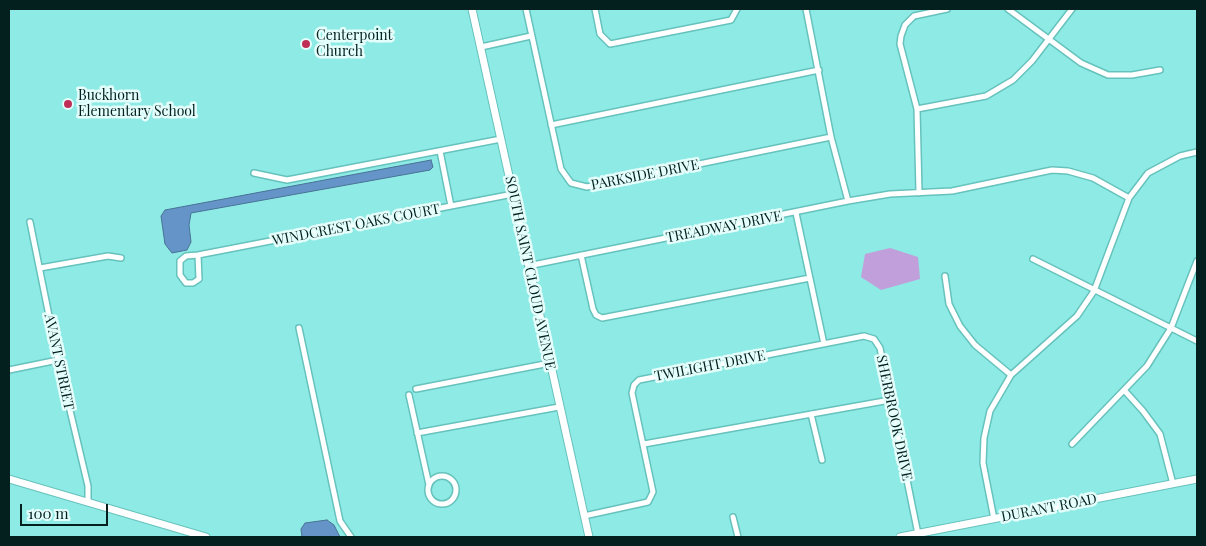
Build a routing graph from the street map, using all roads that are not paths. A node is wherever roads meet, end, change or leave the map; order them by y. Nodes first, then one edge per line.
1 (472, 9) edge
2 (526, 9) edge
3 (595, 9) edge
4 (737, 9) edge
5 (806, 9) edge
6 (947, 9) edge
7 (1008, 9) edge
8 (1072, 9) edge
9 (531, 36) junction
10 (1047, 39) junction
11 (481, 47) junction
12 (820, 70) junction
13 (1160, 70) dead end
14 (917, 109) junction
15 (552, 126) junction
16 (831, 136) junction
17 (501, 139) junction
18 (440, 151) junction
19 (1197, 152) edge
20 (254, 173) dead end
21 (919, 193) junction
22 (513, 194) junction
23 (1129, 198) junction
24 (848, 201) junction
25 (451, 206) junction
26 (796, 213) junction
27 (30, 222) dead end
28 (198, 255) junction
29 (581, 255) junction
30 (121, 258) dead end
31 (1033, 259) dead end
32 (1197, 261) edge
33 (528, 266) junction
34 (40, 268) junction
35 (945, 276) dead end
36 (810, 278) junction
37 (1094, 291) junction
38 (299, 328) dead end
39 (1171, 328) junction
40 (1197, 341) edge
41 (824, 344) junction
42 (58, 360) junction
43 (550, 363) junction
44 (9, 370) edge
45 (1011, 375) junction
46 (416, 389) dead end
47 (1124, 390) junction
48 (409, 396) dead end
49 (890, 400) junction
50 (559, 407) junction
51 (811, 414) junction
52 (417, 434) junction
53 (644, 444) junction
54 (1072, 444) dead end
55 (822, 460) dead end
56 (9, 478) edge
57 (1197, 479) edge
58 (1173, 484) junction
59 (429, 486) junction
60 (88, 502) junction
61 (584, 516) junction
62 (734, 517) dead end
63 (994, 519) junction
64 (923, 534) edge
65 (909, 536) edge
66 (206, 537) edge
67 (351, 537) edge
68 (589, 537) edge
69 (738, 537) edge
70 (900, 537) edge

1 - 11 street, SOUTH SAINT CLOUD AVENUE
2 - 9 street, PARKSIDE DRIVE
3 - 4 street
5 - 12 street
6 - 14 street
7 - 10 street
8 - 10 street
9 - 11 street
9 - 15 street, PARKSIDE DRIVE
10 - 13 street
10 - 14 street
11 - 17 street, SOUTH SAINT CLOUD AVENUE
12 - 15 street
12 - 16 street
14 - 21 street
15 - 16 street, PARKSIDE DRIVE
16 - 24 street
17 - 18 street
17 - 22 street, SOUTH SAINT CLOUD AVENUE
18 - 20 street
18 - 25 street
19 - 23 street
21 - 23 street, TREADWAY DRIVE
21 - 24 street, TREADWAY DRIVE
22 - 25 street, WINDCREST OAKS COURT
22 - 33 street, SOUTH SAINT CLOUD AVENUE
23 - 37 street
24 - 26 street, TREADWAY DRIVE
25 - 28 street, WINDCREST OAKS COURT
26 - 29 street, TREADWAY DRIVE
26 - 36 street
27 - 34 street, AVANT STREET
28 - 28 street, WINDCREST OAKS COURT
29 - 33 street, TREADWAY DRIVE
29 - 36 street
30 - 34 street
31 - 37 street
32 - 39 street
33 - 43 street, SOUTH SAINT CLOUD AVENUE
34 - 42 street, AVANT STREET
35 - 45 street
36 - 41 street
37 - 39 street
37 - 45 street
38 - 67 street
39 - 40 street
39 - 47 street
41 - 49 street, SHERBROOK DRIVE
41 - 53 street, TWILIGHT DRIVE
42 - 44 street
42 - 60 street, AVANT STREET
43 - 46 street
43 - 50 street, SOUTH SAINT CLOUD AVENUE
45 - 63 street
47 - 54 street
47 - 58 street
48 - 52 street
49 - 51 street
49 - 64 street, SHERBROOK DRIVE
50 - 52 street
50 - 61 street, SOUTH SAINT CLOUD AVENUE
51 - 53 street
51 - 55 street
52 - 59 street
53 - 61 street, TWILIGHT DRIVE
56 - 60 street
57 - 58 street, DURANT ROAD
58 - 63 street, DURANT ROAD
59 - 59 street
60 - 66 street
61 - 68 street, SOUTH SAINT CLOUD AVENUE
62 - 69 street
63 - 64 street, DURANT ROAD
64 - 65 street, DURANT ROAD
65 - 70 street, DURANT ROAD

